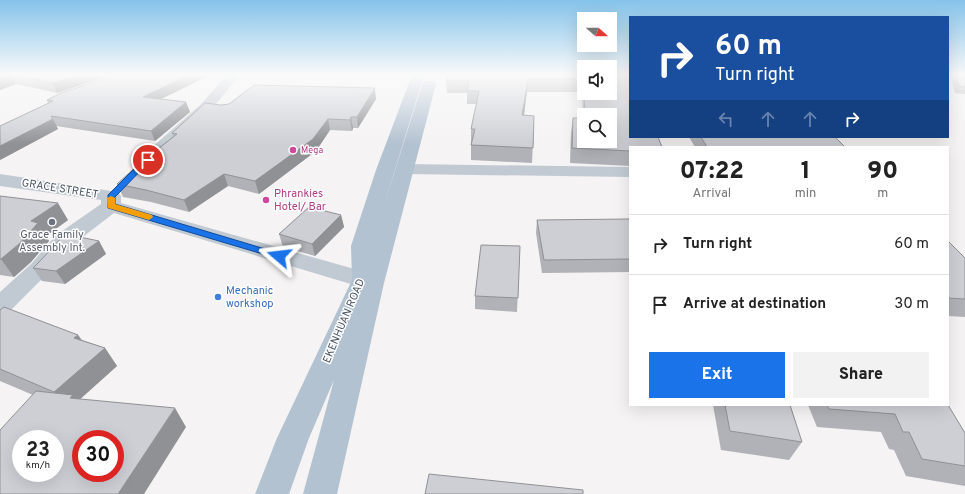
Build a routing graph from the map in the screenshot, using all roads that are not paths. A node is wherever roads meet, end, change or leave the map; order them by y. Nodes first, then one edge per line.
1 (213, 98) edge
2 (410, 98) edge
3 (425, 98) edge
4 (405, 169) junction
5 (136, 171) edge
6 (629, 172) edge
7 (0, 180) edge
8 (114, 196) junction
9 (364, 280) junction
10 (0, 306) edge
11 (272, 494) edge
12 (320, 494) edge

1 - 5 street
2 - 9 main road, EKENHUAN ROAD
3 - 4 main road, EKENHUAN ROAD
4 - 6 street
4 - 12 main road, EKENHUAN ROAD
7 - 8 street, GRACE STREET
8 - 9 street, GRACE STREET
8 - 10 street
9 - 11 main road, EKENHUAN ROAD

